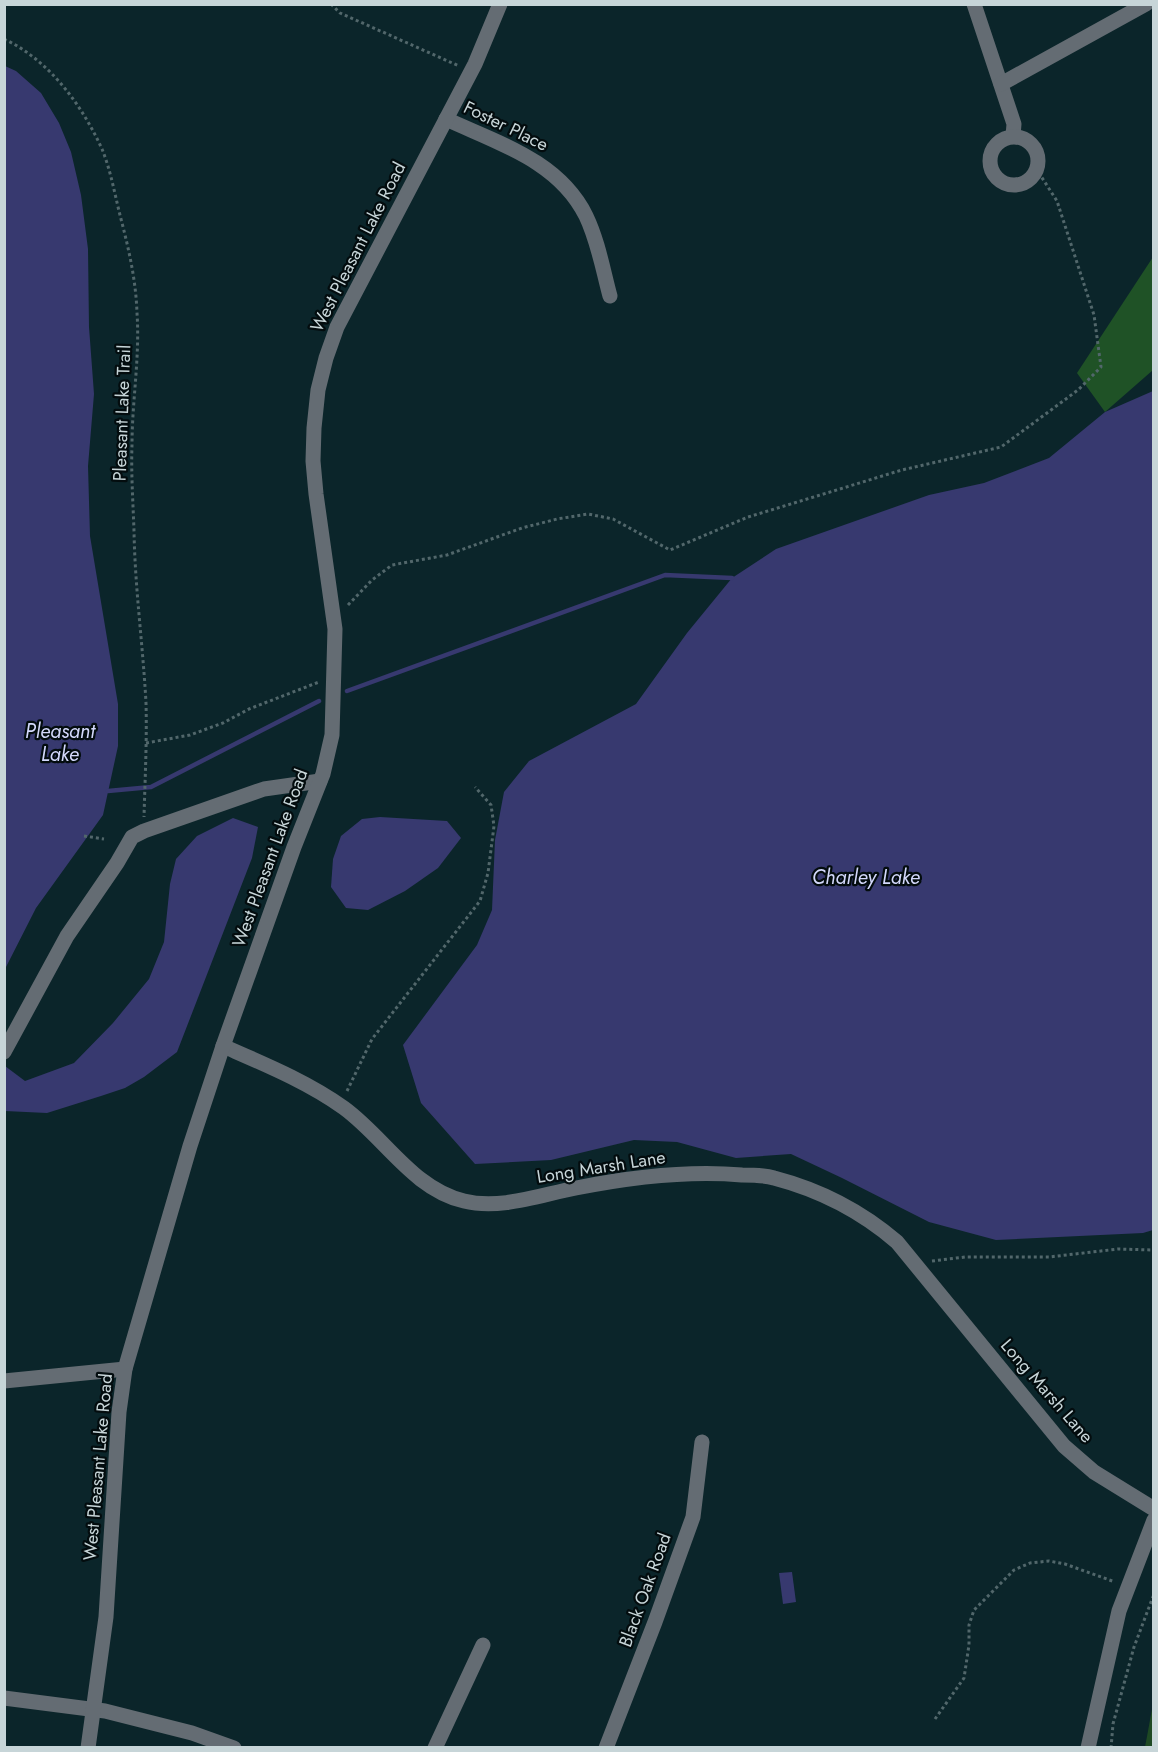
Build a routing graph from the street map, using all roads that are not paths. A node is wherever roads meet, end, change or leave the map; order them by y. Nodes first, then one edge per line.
1 (500, 4) edge
2 (974, 4) edge
3 (1146, 4) edge
4 (1001, 84) junction
5 (446, 119) junction
6 (1013, 136) junction
7 (610, 296) dead end
8 (320, 781) junction
9 (223, 1046) junction
10 (4, 1052) edge
11 (125, 1369) junction
12 (4, 1381) edge
13 (702, 1442) dead end
14 (1154, 1509) edge
15 (1154, 1520) edge
16 (483, 1645) dead end
17 (4, 1698) edge
18 (93, 1709) junction
19 (88, 1748) edge
20 (234, 1748) edge
21 (435, 1748) edge
22 (606, 1748) edge
23 (1088, 1748) edge

1 - 5 street, West Pleasant Lake Road
2 - 4 street
3 - 4 street
4 - 6 street
5 - 7 street, Foster Place
5 - 8 street, West Pleasant Lake Road
6 - 6 street
8 - 9 street, West Pleasant Lake Road
8 - 10 street
9 - 11 street, West Pleasant Lake Road
9 - 14 street, Long Marsh Lane
11 - 12 street
11 - 18 street, West Pleasant Lake Road
13 - 22 street, Black Oak Road
15 - 23 street
16 - 21 street
17 - 18 street
18 - 19 street, West Pleasant Lake Road
18 - 20 street

